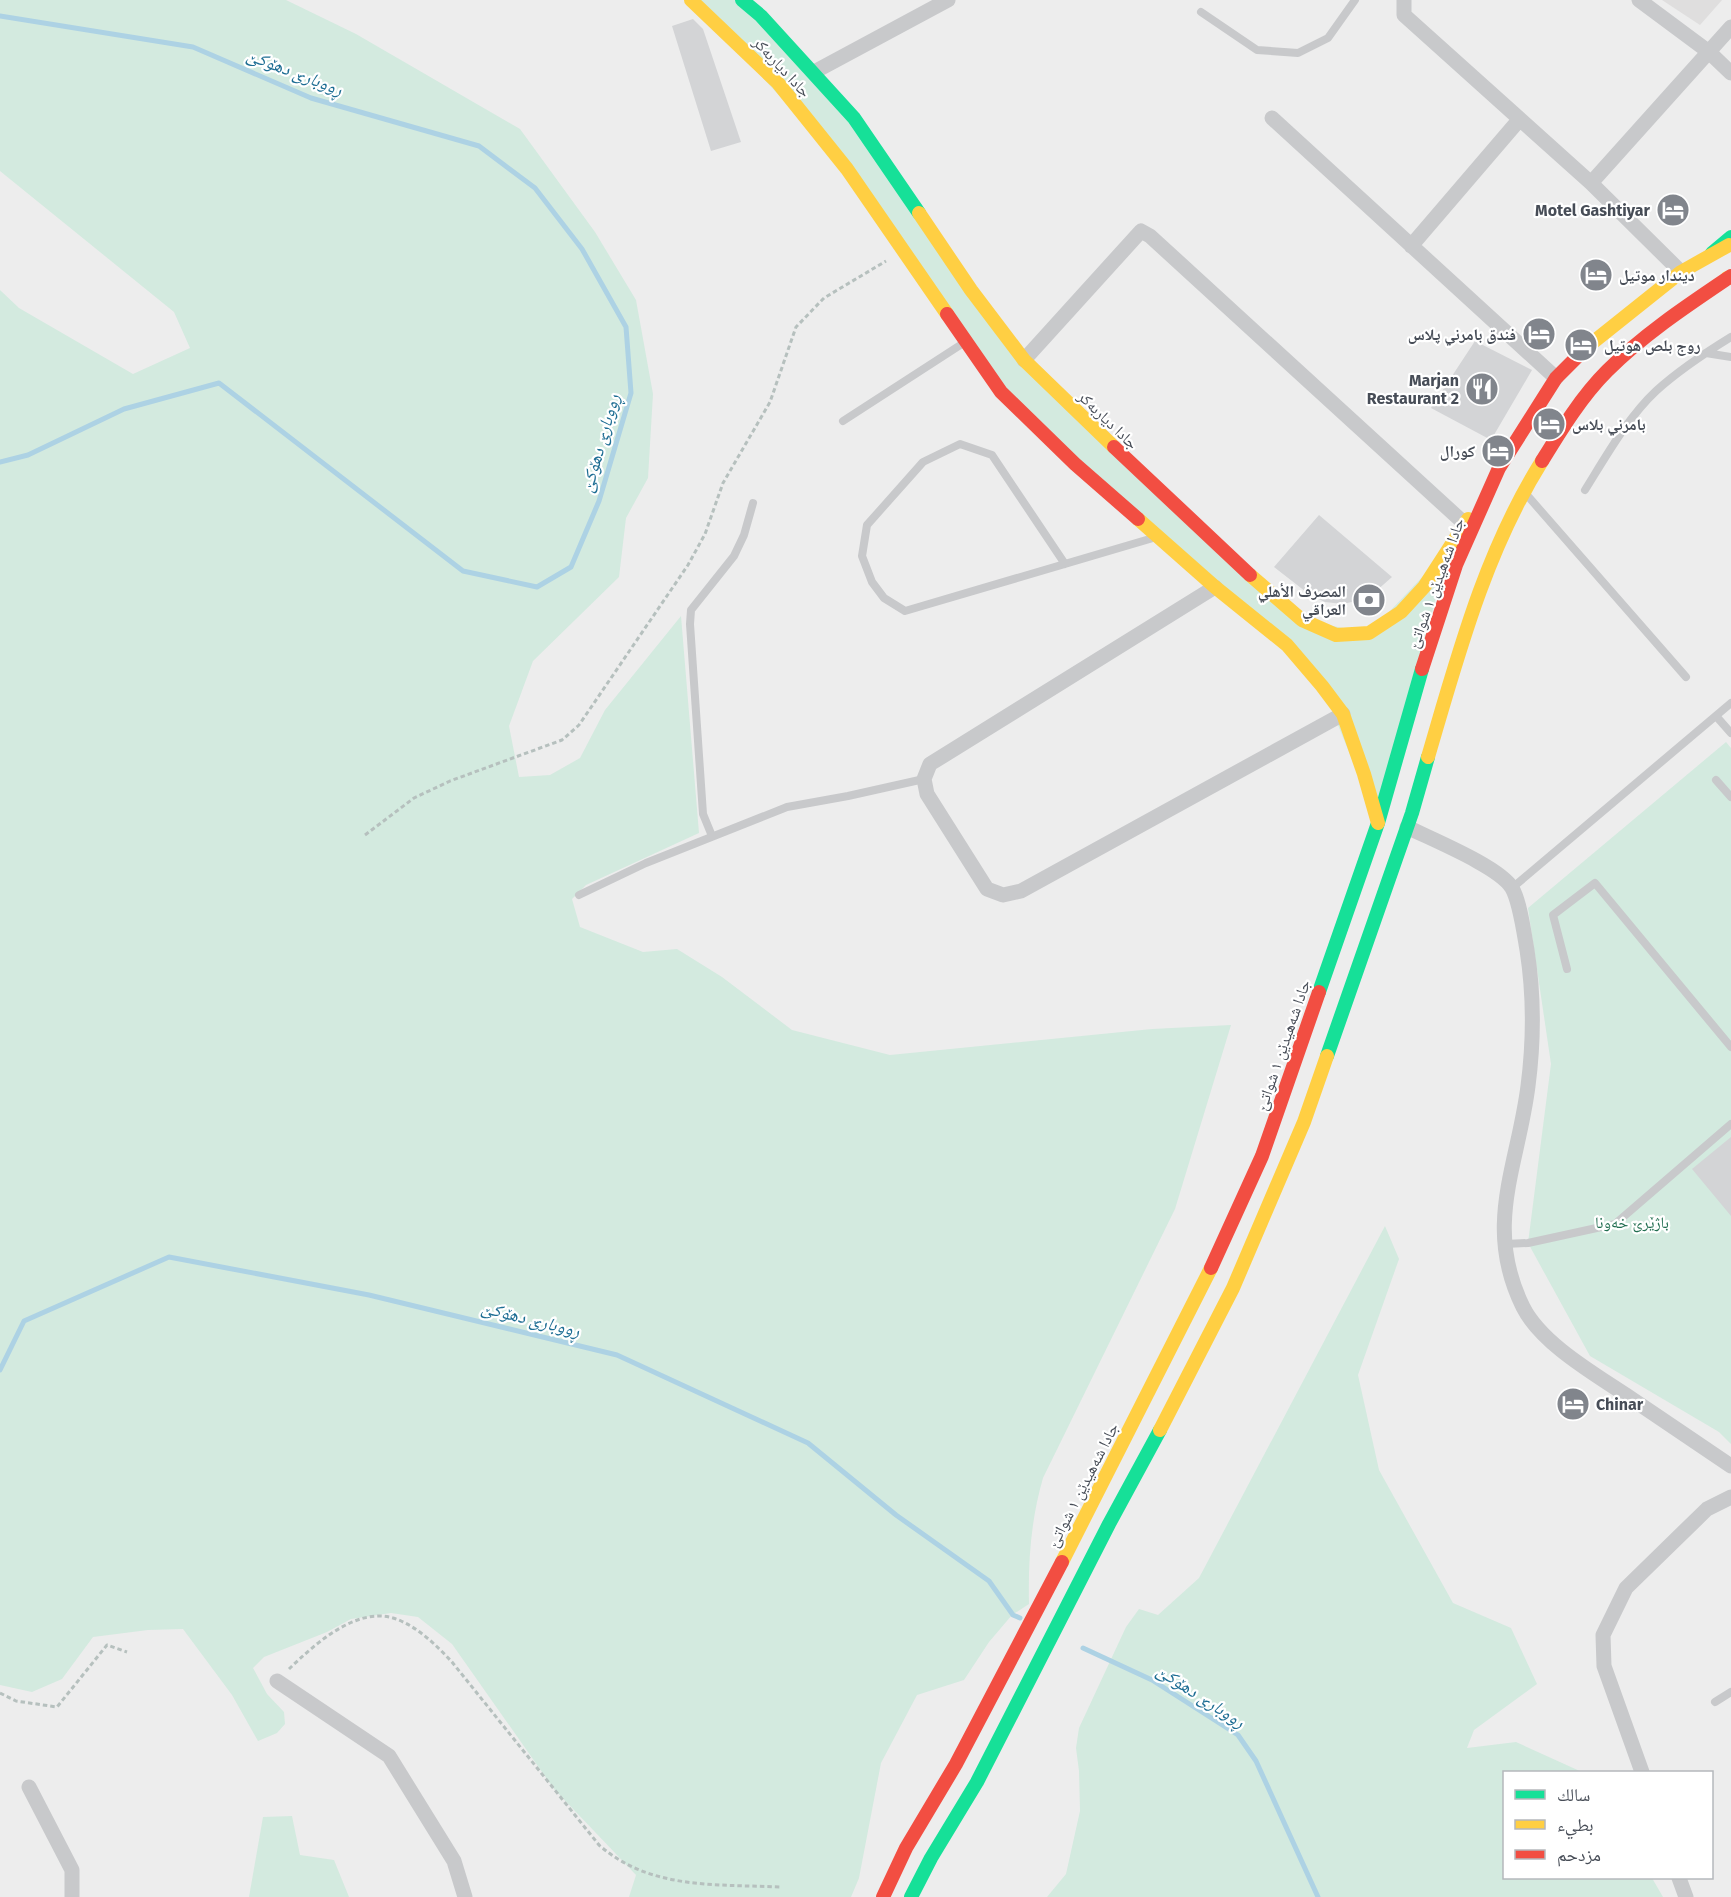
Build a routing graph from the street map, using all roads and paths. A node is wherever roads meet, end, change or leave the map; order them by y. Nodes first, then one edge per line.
1 (691, 0) edge
2 (742, 0) edge
3 (948, 0) edge
4 (1355, 0) edge
5 (1404, 0) edge
6 (1639, 0) edge
7 (1201, 12) dead end
8 (1731, 27) edge
9 (1709, 52) junction
10 (814, 72) junction
11 (1731, 74) edge
12 (1272, 118) dead end
13 (1519, 120) junction
14 (1591, 183) junction
15 (1731, 237) edge
16 (1731, 243) edge
17 (1411, 246) junction
18 (903, 251) junction
19 (1712, 253) junction
20 (1681, 272) junction
21 (1730, 277) edge
22 (1731, 337) edge
23 (966, 341) junction
24 (1706, 352) junction
25 (1731, 357) edge
26 (1024, 360) junction
27 (1556, 378) junction
28 (843, 421) dead end
29 (1499, 468) junction
30 (1523, 490) junction
31 (1586, 490) dead end
32 (753, 503) dead end
33 (1160, 520) junction
34 (1465, 524) junction
35 (1065, 564) junction
36 (1215, 587) junction
37 (1686, 677) dead end
38 (1731, 703) edge
39 (1343, 714) junction
40 (1716, 716) junction
41 (1731, 733) edge
42 (924, 778) junction
43 (1716, 780) dead end
44 (1731, 797) edge
45 (1378, 823) junction
46 (1407, 827) junction
47 (365, 835) dead end
48 (712, 836) junction
49 (1512, 888) junction
50 (579, 895) dead end
51 (1568, 969) dead end
52 (1731, 1047) edge
53 (1731, 1124) edge
54 (1503, 1244) junction
55 (1731, 1466) edge
56 (1731, 1497) edge
57 (127, 1652) dead end
58 (277, 1681) joint
59 (1731, 1692) edge
60 (0, 1693) edge
61 (1714, 1702) dead end
62 (1641, 1771) edge
63 (29, 1787) dead end
64 (1679, 1879) edge
65 (780, 1887) dead end
66 (72, 1897) edge
67 (465, 1897) edge
68 (883, 1897) edge
69 (911, 1897) edge
70 (1686, 1897) edge

1 - 18 main road, جادا دیاربه‌كر
2 - 10 main road, جادا دیاربه‌كر
3 - 10 street
4 - 7 lane
5 - 13 street
6 - 9 street
8 - 9 street
9 - 11 street
9 - 14 street
10 - 26 main road, جادا دیاربه‌كر
12 - 17 street
13 - 14 street
13 - 17 street
14 - 20 street
15 - 19 main road
16 - 19 main road, جادا شەهیدێن ١ شواتێ
17 - 27 street
18 - 23 main road, جادا دیاربه‌كر
18 - 47 path
19 - 20 main road, جادا شەهیدێن ١ شواتێ
20 - 27 main road, جادا شەهیدێن ١ شواتێ
21 - 30 main road
22 - 24 lane
23 - 28 lane
23 - 33 main road, جادا دیاربه‌كر
24 - 25 lane
24 - 31 lane
26 - 33 main road, جادا دیاربه‌كر
26 - 34 street
27 - 29 main road, جادا شەهیدێن ١ شواتێ
29 - 34 main road, جادا دیاربه‌كر
29 - 45 main road, جادا شەهیدێن ١ شواتێ
30 - 37 lane
30 - 46 main road
32 - 48 lane
33 - 34 main road, جادا دیاربه‌كر
33 - 35 lane
33 - 36 main road, جادا دیاربه‌كر
35 - 35 lane
36 - 39 main road, جادا دیاربه‌كر
36 - 42 street
38 - 40 lane
39 - 42 street
39 - 45 main road, جادا دیاربه‌كر
40 - 41 lane
40 - 49 lane
42 - 48 lane
43 - 44 lane
45 - 68 main road, جادا شەهیدێن ١ شواتێ
46 - 49 street
46 - 69 main road
48 - 50 lane
49 - 54 street
51 - 52 lane
53 - 54 lane
54 - 55 street
56 - 62 street
57 - 60 path
58 - 65 path
58 - 67 street
59 - 61 lane
63 - 66 street
64 - 70 street

